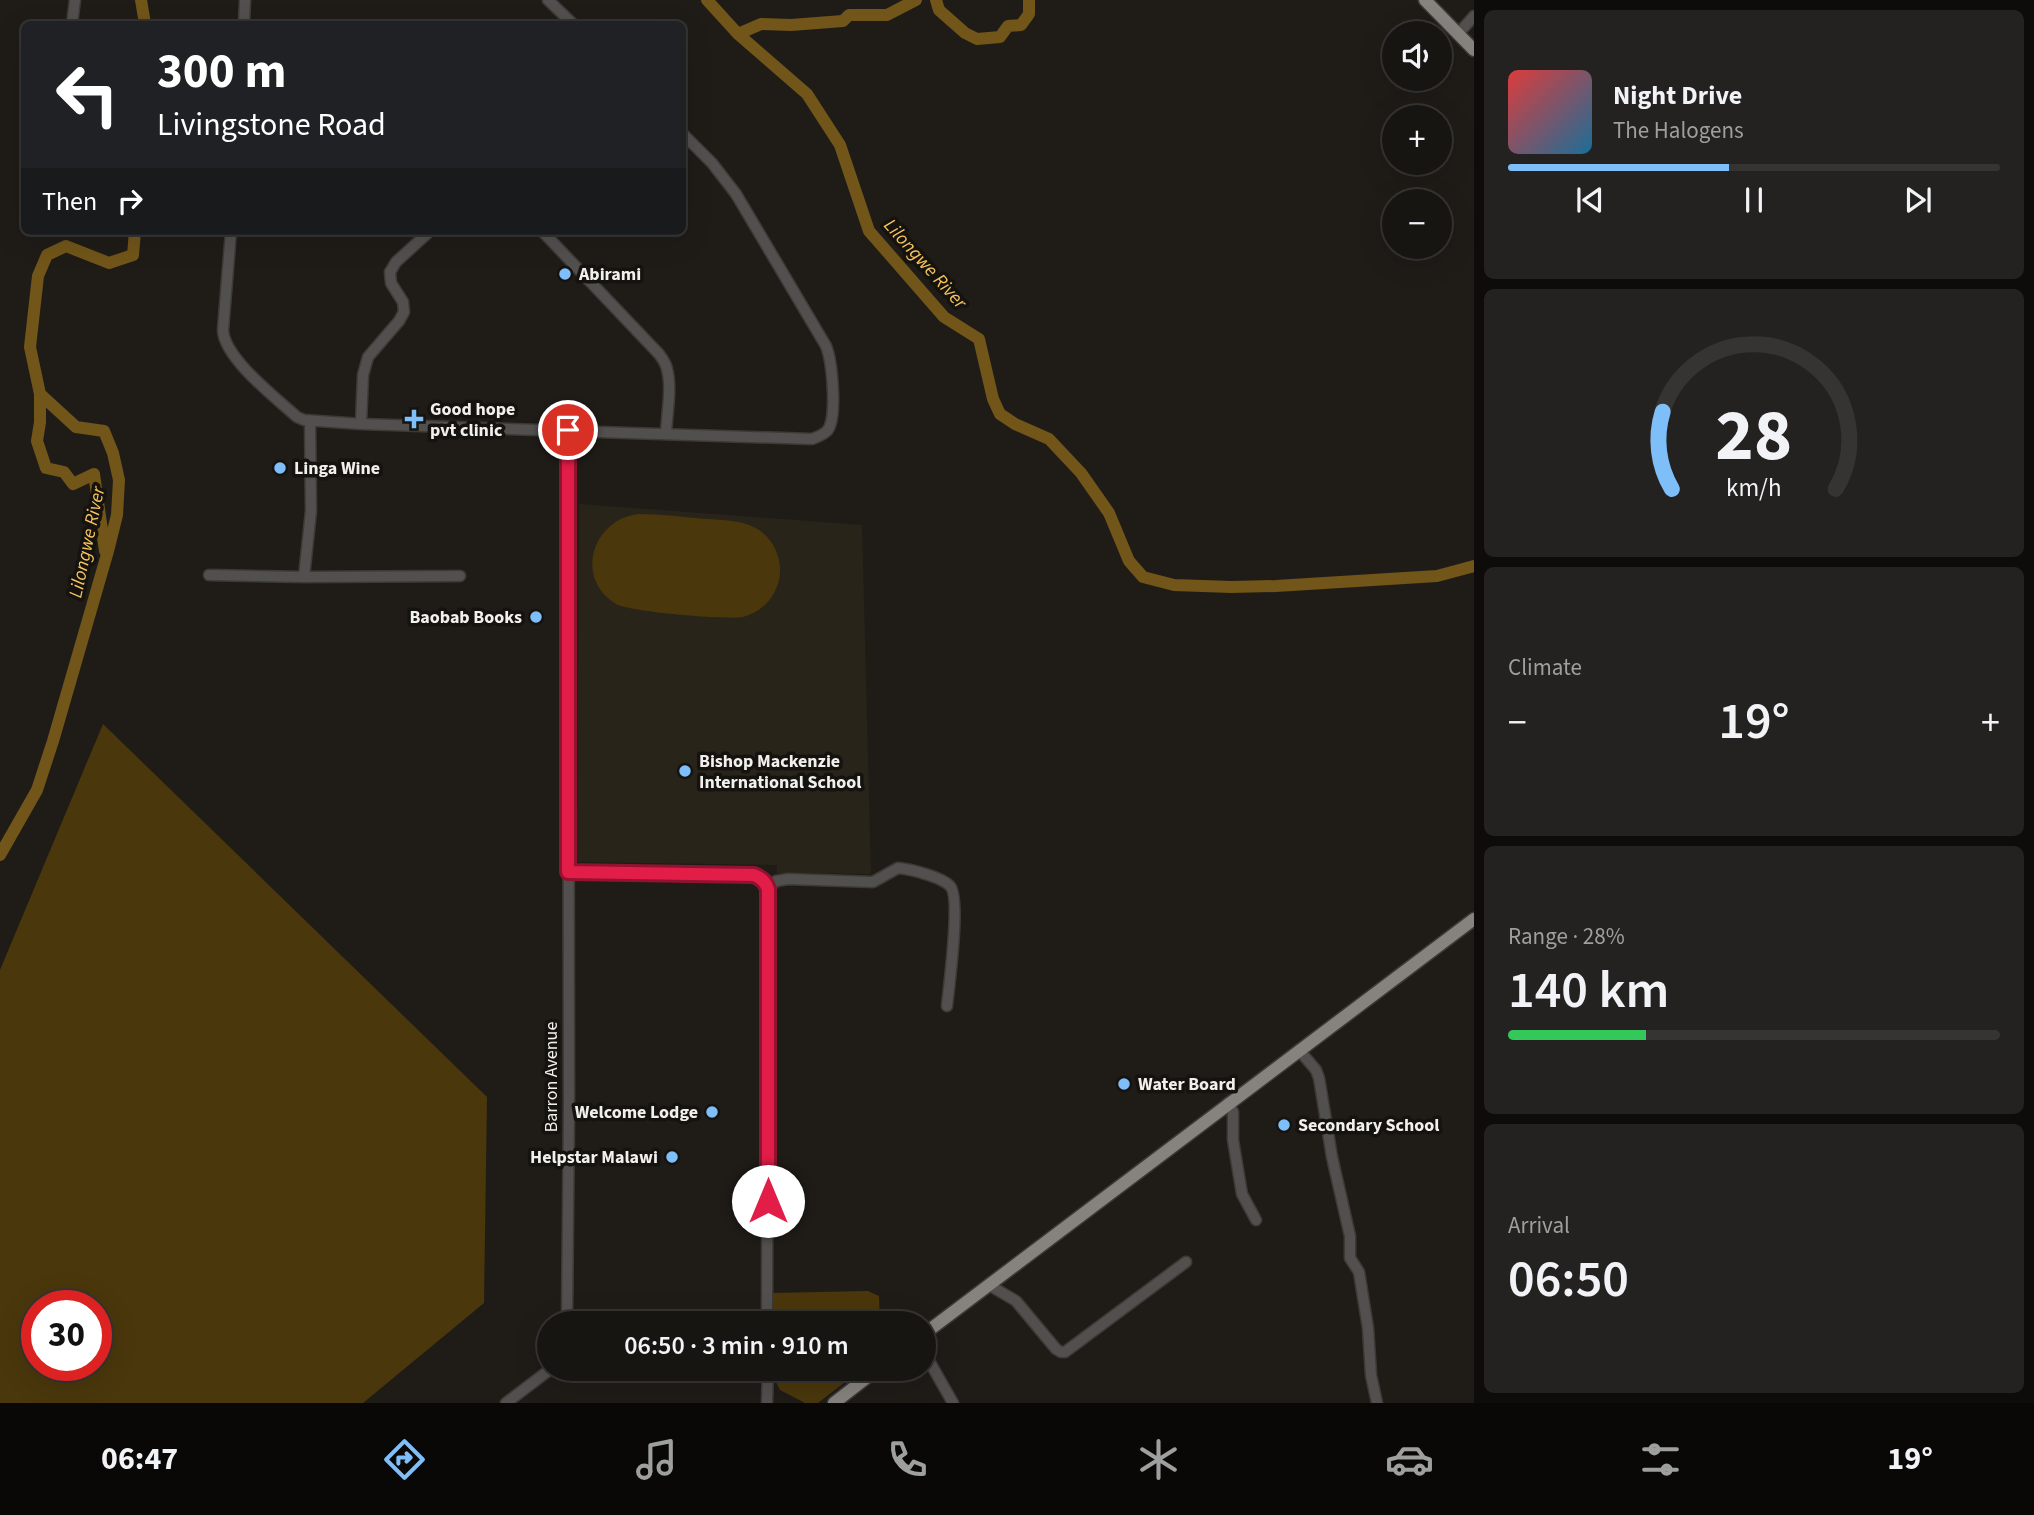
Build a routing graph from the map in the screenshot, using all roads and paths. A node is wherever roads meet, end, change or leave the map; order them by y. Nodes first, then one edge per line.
1 (75, 0) edge
2 (245, 0) edge
3 (548, 0) edge
4 (1425, 0) edge
5 (1474, 16) edge
6 (72, 21) edge
7 (244, 21) edge
8 (570, 21) edge
9 (1458, 34) junction
10 (1474, 50) edge
11 (686, 137) edge
12 (231, 235) edge
13 (426, 235) edge
14 (546, 235) edge
15 (310, 422) junction
16 (361, 424) junction
17 (568, 430) junction
18 (666, 433) junction
19 (209, 575) dead end
20 (460, 576) dead end
21 (304, 577) junction
22 (568, 872) junction
23 (768, 889) junction
24 (1474, 919) edge
25 (947, 1006) dead end
26 (1299, 1050) junction
27 (1228, 1103) junction
28 (1256, 1220) dead end
29 (1186, 1262) dead end
30 (989, 1285) junction
31 (567, 1311) edge
32 (767, 1311) edge
33 (936, 1325) edge
34 (936, 1373) edge
35 (537, 1379) edge
36 (768, 1381) edge
37 (862, 1381) edge
38 (506, 1403) edge
39 (767, 1403) edge
40 (834, 1403) edge
41 (953, 1403) edge
42 (1377, 1403) edge

1 - 6 street
2 - 7 street
3 - 8 street
4 - 9 main road
5 - 9 street
9 - 10 main road
11 - 18 street
12 - 15 street
13 - 16 street
14 - 18 street
15 - 16 street
15 - 21 street
16 - 17 street
17 - 18 street
17 - 22 street, Barron Avenue
19 - 21 street
20 - 21 street
22 - 23 street
22 - 31 street, Barron Avenue
23 - 25 street
23 - 32 street
24 - 26 main road
26 - 27 main road
26 - 42 street
27 - 28 street
27 - 30 main road
29 - 30 street
30 - 33 main road
34 - 41 street
35 - 38 street
36 - 39 street
37 - 40 main road

